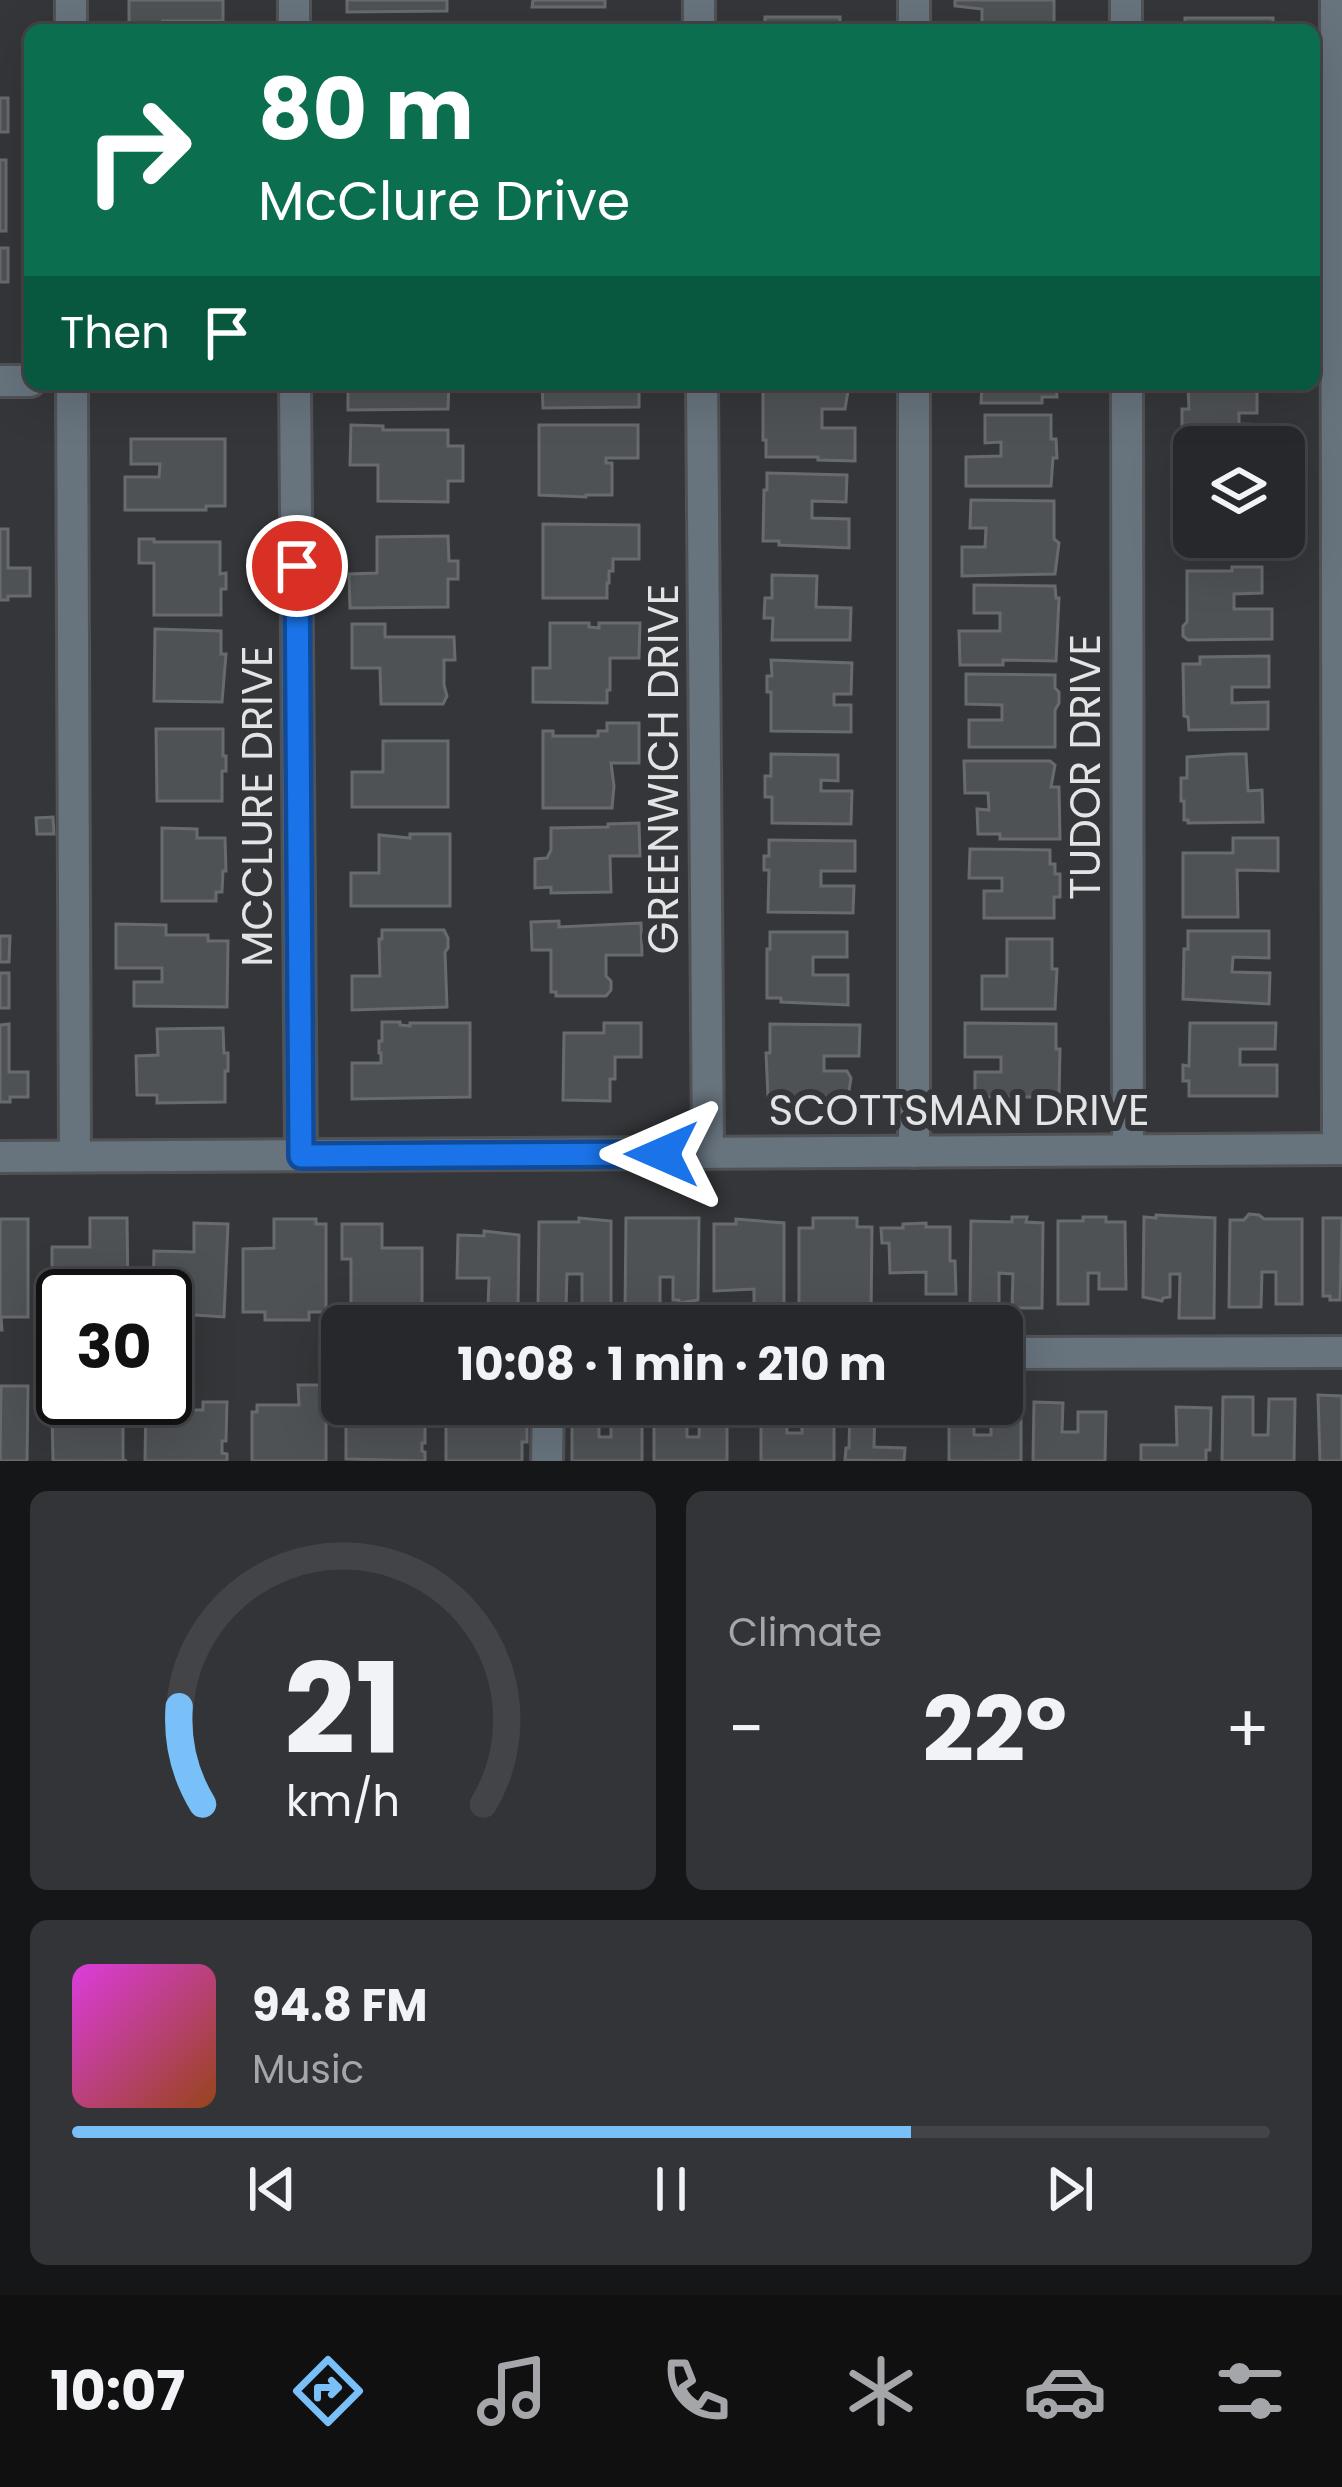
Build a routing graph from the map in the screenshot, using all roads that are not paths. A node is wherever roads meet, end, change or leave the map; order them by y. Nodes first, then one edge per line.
1 (1336, 0) edge
2 (72, 390) edge
3 (296, 390) edge
4 (702, 390) edge
5 (914, 390) edge
6 (1126, 390) edge
7 (1340, 1149) edge
8 (1128, 1150) junction
9 (914, 1152) junction
10 (708, 1153) junction
11 (75, 1156) junction
12 (301, 1156) junction
13 (0, 1157) edge
14 (1342, 1352) edge
15 (1023, 1353) edge
16 (548, 1425) edge
17 (547, 1461) edge

1 - 7 street
2 - 11 street
3 - 12 street, MCCLURE DRIVE
4 - 10 street, GREENWICH DRIVE
5 - 9 street
6 - 8 street, TUDOR DRIVE
7 - 8 street, SCOTTSMAN DRIVE
8 - 9 street, SCOTTSMAN DRIVE
9 - 10 street, SCOTTSMAN DRIVE
10 - 12 street, SCOTTSMAN DRIVE
11 - 12 street, SCOTTSMAN DRIVE
11 - 13 street, SCOTTSMAN DRIVE
14 - 15 street
16 - 17 street

